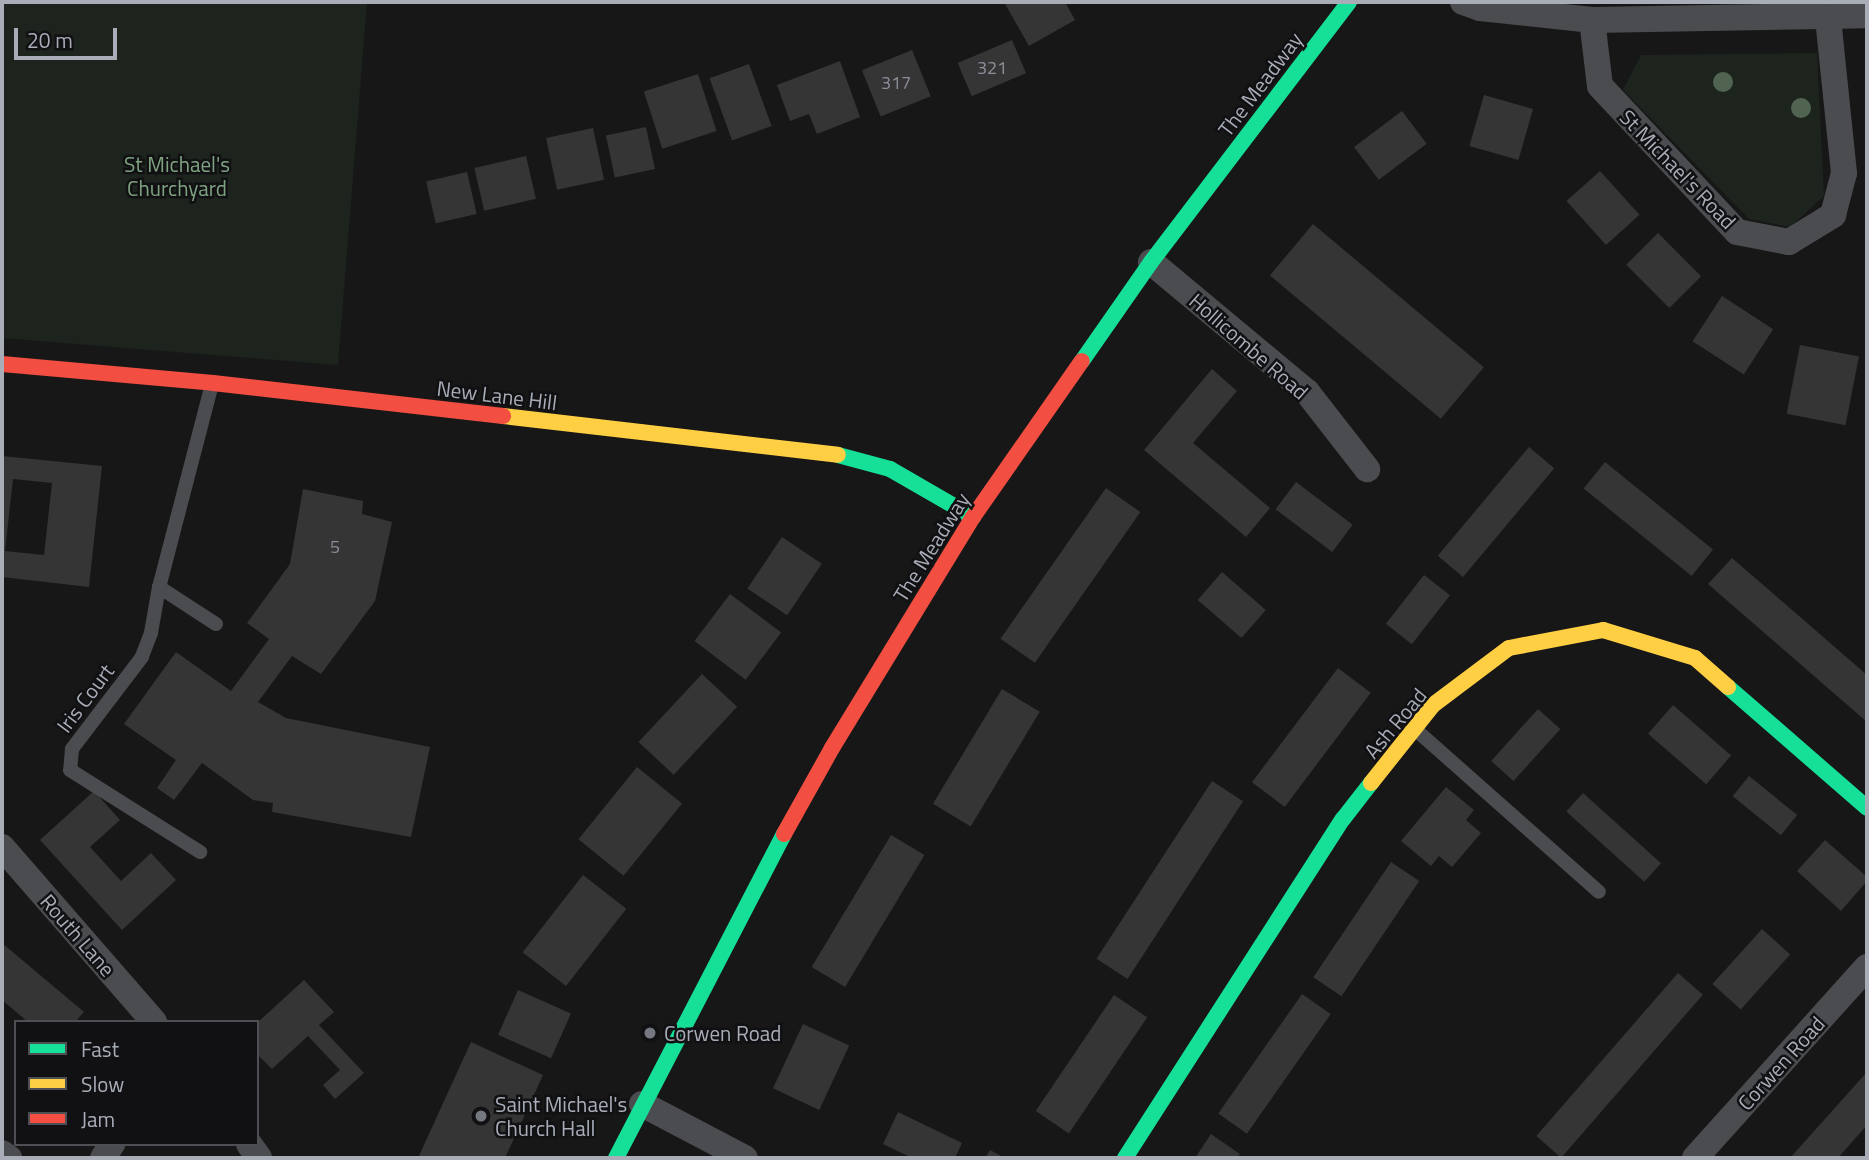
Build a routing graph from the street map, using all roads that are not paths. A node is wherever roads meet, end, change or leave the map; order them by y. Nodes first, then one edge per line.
1 (1349, 2) edge
2 (1463, 2) edge
3 (1867, 15) edge
4 (1828, 18) junction
5 (1592, 20) junction
6 (1151, 262) junction
7 (2, 364) edge
8 (212, 383) junction
9 (1367, 469) dead end
10 (973, 517) junction
11 (159, 587) junction
12 (216, 624) dead end
13 (1415, 729) junction
14 (1867, 808) edge
15 (2, 847) edge
16 (200, 852) dead end
17 (1599, 892) dead end
18 (1867, 967) edge
19 (152, 1020) edge
20 (642, 1104) junction
21 (2, 1153) edge
22 (9, 1158) edge
23 (616, 1158) edge
24 (745, 1158) edge
25 (1125, 1158) edge
26 (1695, 1158) edge

1 - 6 street, The Meadway
2 - 5 street
3 - 4 street
4 - 5 street
4 - 5 street, St Michael's Road
6 - 9 street, Hollicombe Road
6 - 10 street, The Meadway
7 - 8 street, New Lane Hill
8 - 10 street, New Lane Hill
8 - 11 lane, Iris Court
10 - 20 street, The Meadway
11 - 12 lane
11 - 16 lane, Iris Court
13 - 14 street, Ash Road
13 - 17 lane
13 - 25 street, Ash Road
15 - 19 street, Routh Lane
18 - 26 street, Corwen Road
20 - 23 street, The Meadway
20 - 24 street
21 - 22 street

